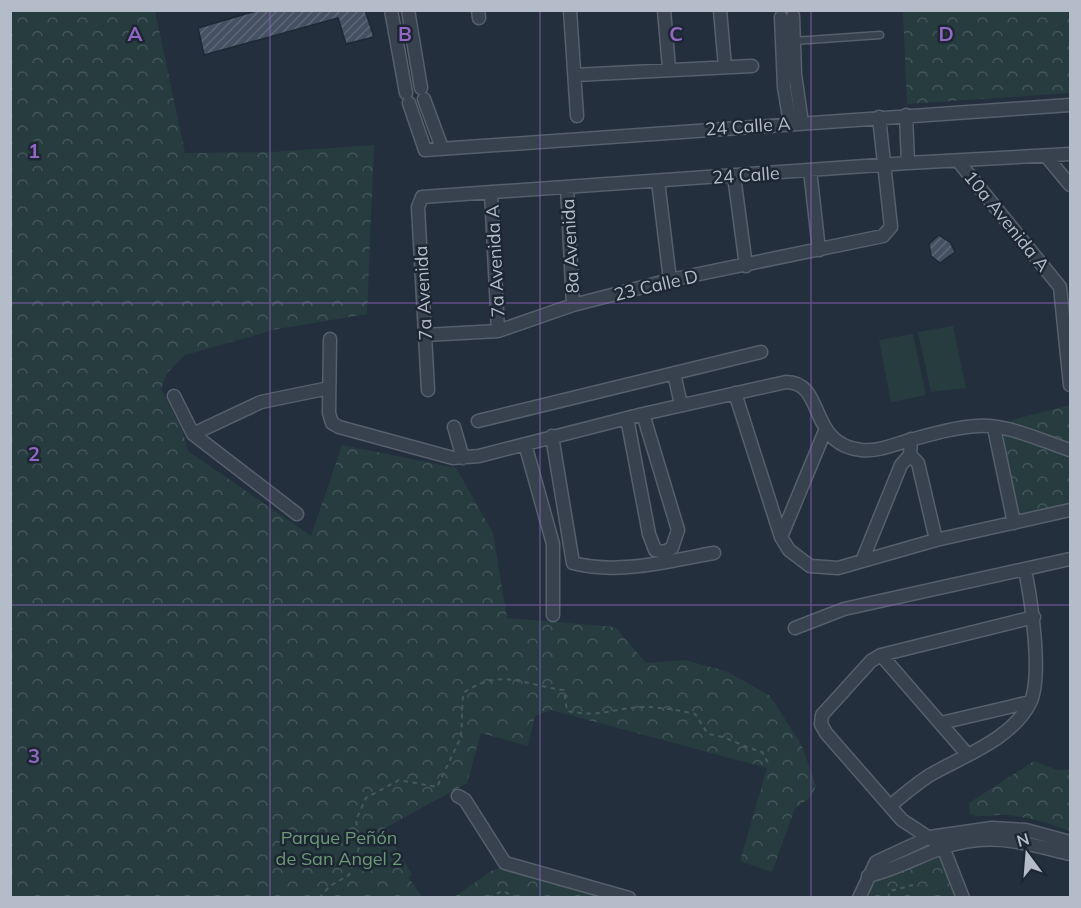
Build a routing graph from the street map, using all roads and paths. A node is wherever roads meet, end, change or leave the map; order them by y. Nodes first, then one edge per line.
1 (391, 10) edge
2 (408, 10) edge
3 (570, 10) edge
4 (664, 10) edge
5 (720, 10) edge
6 (787, 14) edge
7 (410, 32) junction
8 (394, 34) junction
9 (879, 35) dead end
10 (793, 41) junction
11 (752, 66) dead end
12 (725, 67) junction
13 (669, 68) junction
14 (575, 75) junction
15 (1071, 105) edge
16 (577, 116) dead end
17 (906, 116) junction
18 (879, 117) junction
19 (796, 123) junction
20 (442, 148) junction
21 (1071, 154) edge
22 (1046, 156) junction
23 (958, 161) junction
24 (908, 163) junction
25 (882, 165) junction
26 (810, 170) junction
27 (734, 176) junction
28 (658, 181) junction
29 (1071, 185) edge
30 (567, 187) junction
31 (491, 192) junction
32 (422, 197) joint
33 (819, 250) junction
34 (746, 266) junction
35 (670, 280) junction
36 (573, 305) junction
37 (498, 331) junction
38 (425, 335) junction
39 (330, 339) dead end
40 (761, 352) dead end
41 (674, 373) junction
42 (1071, 385) edge
43 (329, 388) junction
44 (428, 390) dead end
45 (735, 393) junction
46 (174, 396) dead end
47 (681, 405) junction
48 (643, 414) junction
49 (627, 418) junction
50 (478, 421) dead end
51 (454, 427) dead end
52 (994, 428) junction
53 (825, 430) junction
54 (193, 434) junction
55 (552, 436) junction
56 (911, 439) junction
57 (525, 444) junction
58 (1071, 450) edge
59 (910, 455) junction
60 (464, 458) junction
61 (1071, 510) edge
62 (297, 514) dead end
63 (1014, 523) junction
64 (781, 537) junction
65 (936, 540) junction
66 (714, 553) dead end
67 (1071, 559) edge
68 (862, 561) junction
69 (1025, 570) junction
70 (553, 615) dead end
71 (1034, 617) junction
72 (795, 628) dead end
73 (880, 655) junction
74 (1030, 702) junction
75 (941, 723) junction
76 (967, 754) junction
77 (770, 766) dead end
78 (458, 796) dead end
79 (890, 806) junction
80 (930, 837) junction
81 (1071, 842) edge
82 (944, 848) junction
83 (1071, 855) edge
84 (868, 876) junction
85 (913, 885) dead end
86 (319, 897) edge
87 (489, 897) edge
88 (519, 897) edge
89 (629, 897) edge
90 (859, 897) edge
91 (888, 897) edge
92 (963, 897) edge

1 - 8 street
2 - 7 street
3 - 14 street
4 - 13 street
5 - 12 street
6 - 10 street
6 - 19 street
7 - 8 street
7 - 20 street
8 - 20 street, 24 Calle A
9 - 10 lane
10 - 19 street
11 - 12 street
12 - 13 street
13 - 14 street
14 - 16 street
15 - 17 street, 24 Calle A
17 - 18 street, 24 Calle A
17 - 24 street
18 - 19 street, 24 Calle A
18 - 25 street
19 - 20 street, 24 Calle A
21 - 22 street, 24 Calle
22 - 23 street, 24 Calle
22 - 29 street
23 - 24 street, 24 Calle
23 - 42 street, 10a Avenida A
24 - 25 street, 24 Calle
25 - 26 street, 24 Calle
25 - 33 street, 23 Calle D
26 - 27 street, 24 Calle
26 - 33 street
27 - 28 street, 24 Calle
27 - 34 street
28 - 30 street, 24 Calle
28 - 35 street
30 - 31 street, 24 Calle
30 - 36 street, 8a Avenida
31 - 32 street, 24 Calle
31 - 37 street, 7a Avenida A
32 - 38 street, 7a Avenida
33 - 34 street, 23 Calle D
34 - 35 street, 23 Calle D
35 - 36 street, 23 Calle D
36 - 37 street, 23 Calle D
37 - 38 street, 23 Calle D
38 - 44 street, 7a Avenida
39 - 43 street
40 - 41 street
41 - 47 street
41 - 50 street
43 - 54 street
43 - 60 street
45 - 47 street
45 - 53 street
45 - 64 street
46 - 54 street
47 - 48 street
48 - 49 street
48 - 49 street
49 - 55 street
51 - 60 street
52 - 56 street
52 - 58 street
52 - 63 street
53 - 56 street
53 - 64 street
54 - 62 street
55 - 57 street
55 - 66 street
56 - 59 street
57 - 60 street
57 - 70 street
59 - 65 street
59 - 68 street
61 - 63 street
63 - 65 street
64 - 68 street
65 - 68 street
67 - 69 street
69 - 71 street
69 - 72 street
71 - 73 street
71 - 74 street
73 - 75 street
73 - 79 street
74 - 75 street
74 - 76 street
75 - 76 street
76 - 79 street
77 - 86 path
78 - 89 street
79 - 80 street
80 - 81 street
80 - 82 street
80 - 84 street
82 - 83 street
82 - 84 street
82 - 92 street
84 - 90 street
85 - 91 path
87 - 88 path

